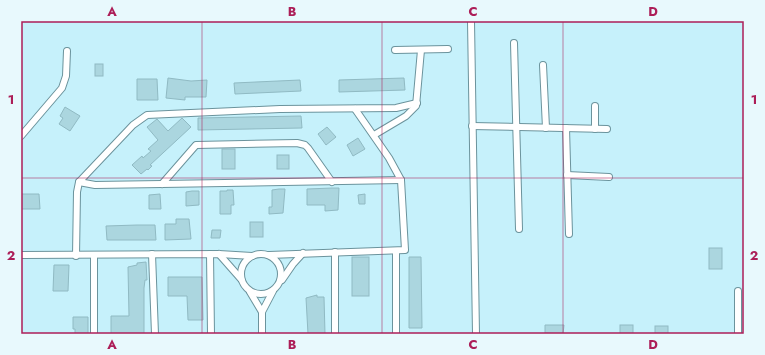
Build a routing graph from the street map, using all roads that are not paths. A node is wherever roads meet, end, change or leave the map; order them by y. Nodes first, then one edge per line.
1 (471, 21) edge
2 (514, 43) dead end
3 (448, 49) dead end
4 (395, 50) dead end
5 (421, 50) junction
6 (66, 51) dead end
7 (543, 65) dead end
8 (417, 103) junction
9 (595, 106) dead end
10 (355, 109) junction
11 (472, 126) junction
12 (515, 127) junction
13 (546, 128) junction
14 (566, 128) junction
15 (595, 129) junction
16 (607, 129) dead end
17 (374, 135) junction
18 (21, 136) edge
19 (567, 175) junction
20 (609, 177) dead end
21 (402, 180) junction
22 (79, 182) junction
23 (332, 182) junction
24 (162, 184) junction
25 (518, 230) dead end
26 (569, 234) dead end
27 (396, 251) junction
28 (335, 252) junction
29 (152, 254) junction
30 (210, 254) junction
31 (219, 254) junction
32 (303, 254) junction
33 (269, 255) junction
34 (21, 256) edge
35 (76, 256) junction
36 (94, 256) junction
37 (252, 256) junction
38 (241, 279) junction
39 (280, 282) junction
40 (273, 290) junction
41 (738, 290) dead end
42 (250, 292) junction
43 (262, 312) junction
44 (94, 334) edge
45 (155, 334) edge
46 (211, 334) edge
47 (262, 334) edge
48 (335, 334) edge
49 (396, 334) edge
50 (476, 334) edge
51 (738, 334) edge

1 - 11 street
2 - 12 street
3 - 5 street
4 - 5 street
5 - 8 street
6 - 18 street
7 - 13 street
8 - 10 street
8 - 17 street
9 - 15 street
10 - 17 street
10 - 22 street
11 - 12 street
11 - 50 street
12 - 13 street
12 - 25 street
13 - 14 street
14 - 15 street
14 - 19 street
15 - 16 street
17 - 21 street
19 - 20 street
19 - 26 street
21 - 23 street
21 - 27 street
22 - 24 street
22 - 35 street
23 - 24 street
23 - 24 street
27 - 28 street
27 - 49 street
28 - 32 street
28 - 48 street
29 - 30 street
29 - 36 street
29 - 45 street
30 - 31 street
30 - 46 street
31 - 37 street
31 - 38 street
32 - 33 street
32 - 39 street
33 - 37 street
33 - 39 street
34 - 35 street
35 - 36 street
36 - 44 street
37 - 38 street
38 - 42 street
39 - 40 street
40 - 42 street
40 - 43 street
41 - 51 street
42 - 43 street
43 - 47 street

